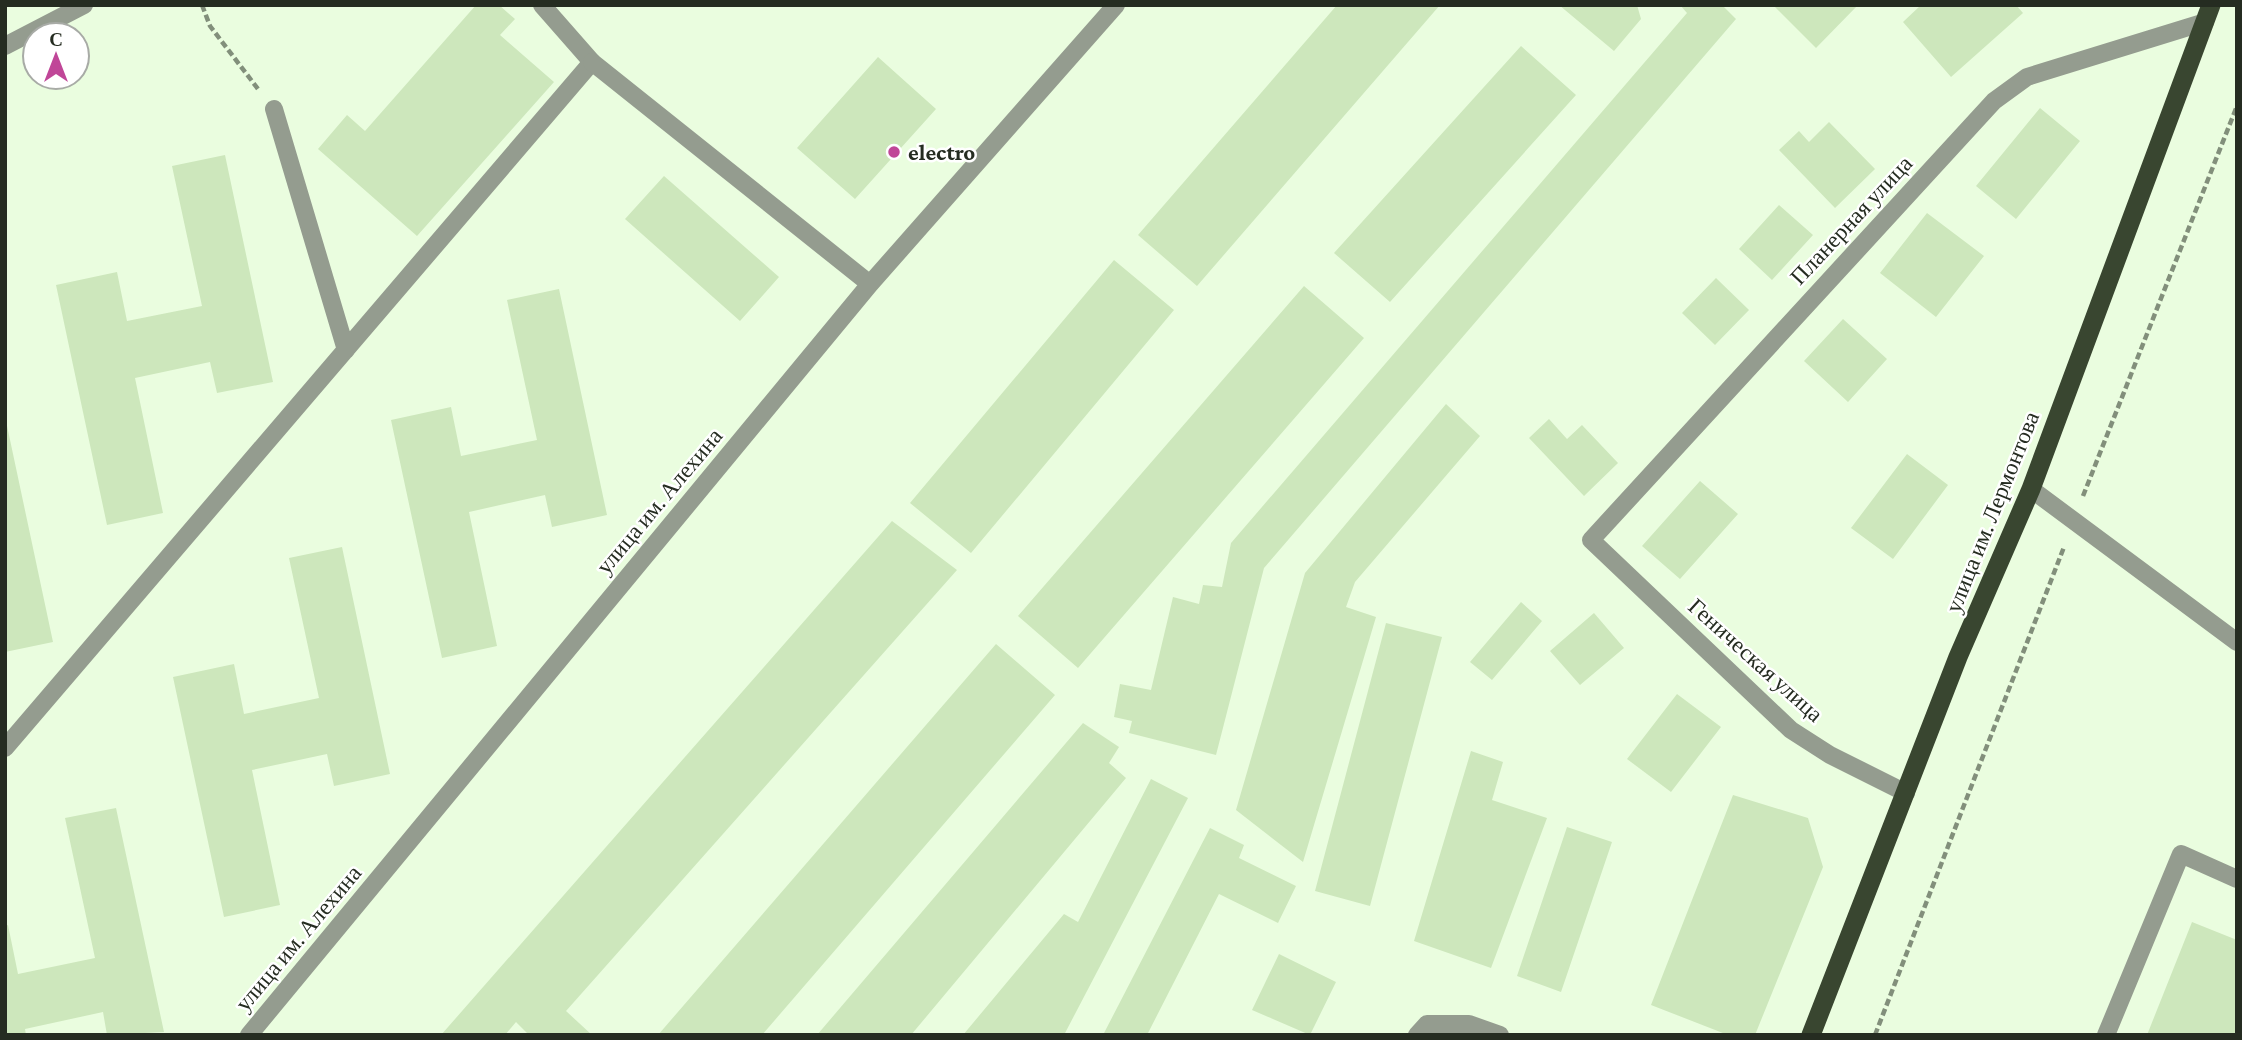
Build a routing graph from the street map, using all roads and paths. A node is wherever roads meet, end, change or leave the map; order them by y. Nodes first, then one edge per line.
1 (84, 5) edge
2 (202, 5) edge
3 (542, 5) edge
4 (1116, 5) edge
5 (2208, 14) edge
6 (5, 46) edge
7 (592, 62) junction
8 (2237, 106) edge
9 (274, 109) joint
10 (870, 284) junction
11 (346, 350) junction
12 (2031, 489) junction
13 (2074, 521) junction
14 (1591, 540) joint
15 (2237, 642) edge
16 (5, 748) edge
17 (1906, 793) junction
18 (2237, 879) edge
19 (249, 1035) edge
20 (1417, 1035) edge
21 (1500, 1035) edge
22 (1811, 1035) edge
23 (1875, 1035) edge
24 (2106, 1035) edge

1 - 6 street
2 - 9 path
3 - 7 street
4 - 10 street, улица им. Алехина
5 - 12 highway, улица им. Лермонтова
5 - 14 street, Планерная улица
7 - 10 street
7 - 11 street
8 - 13 path
9 - 11 street
10 - 19 street, улица им. Алехина
11 - 16 street
12 - 13 street
12 - 17 highway, улица им. Лермонтова
13 - 15 street
13 - 23 path
14 - 17 street, Геническая улица
17 - 22 highway, улица им. Лермонтова
18 - 24 street
20 - 21 street

